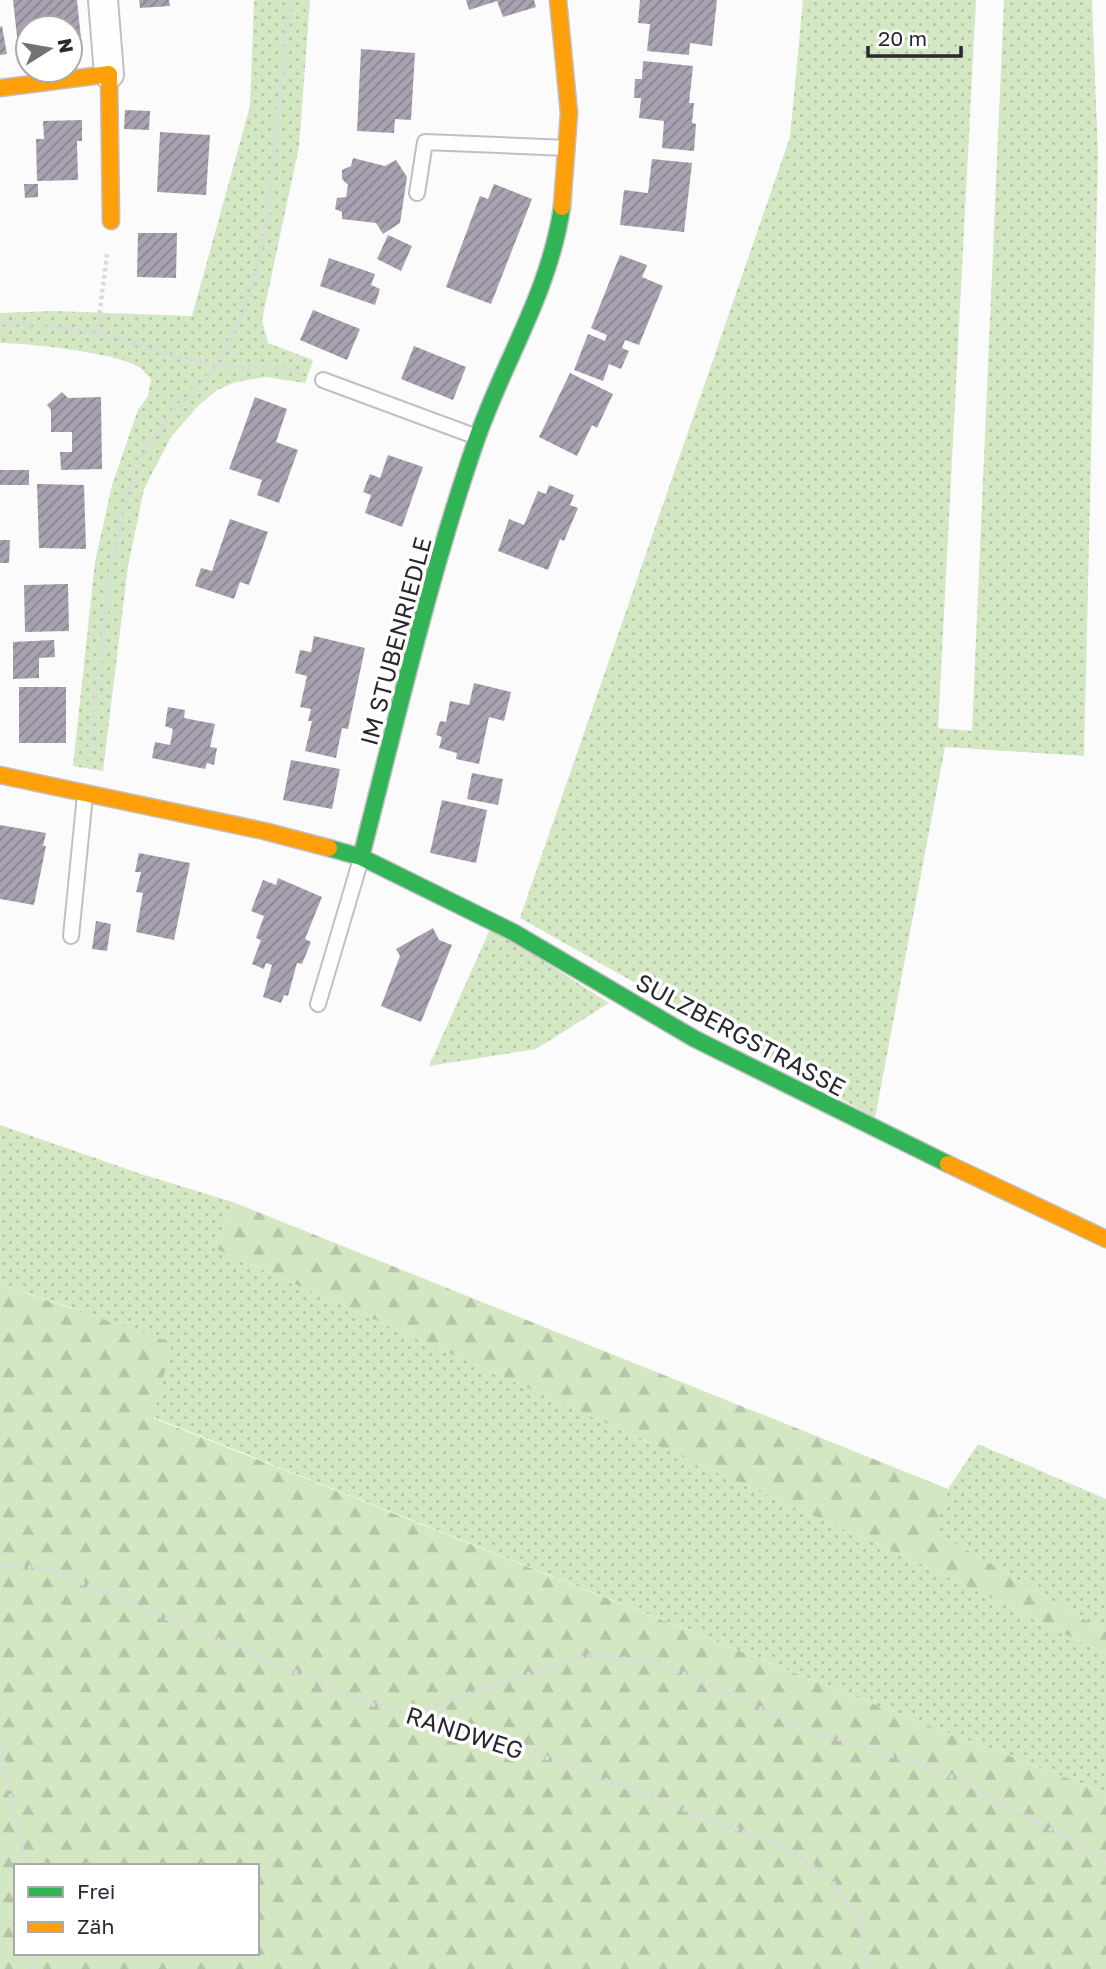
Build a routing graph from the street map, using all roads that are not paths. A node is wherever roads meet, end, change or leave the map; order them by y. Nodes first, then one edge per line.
1 (103, 0) edge
2 (558, 0) edge
3 (109, 74) junction
4 (0, 88) edge
5 (568, 148) junction
6 (416, 193) dead end
7 (111, 221) road end
8 (323, 380) road end
9 (478, 437) junction
10 (0, 775) edge
11 (85, 794) junction
12 (361, 858) junction
13 (71, 936) dead end
14 (318, 1004) dead end
15 (1106, 1239) edge

1 - 3 street
2 - 5 street, IM STUBENRIEDLE
3 - 4 street
3 - 7 street
5 - 6 lane
5 - 9 street, IM STUBENRIEDLE
8 - 9 lane
9 - 12 street, IM STUBENRIEDLE
10 - 11 street, SULZBERGSTRASSE
11 - 12 street, SULZBERGSTRASSE
11 - 13 lane
12 - 14 lane
12 - 15 street, SULZBERGSTRASSE

